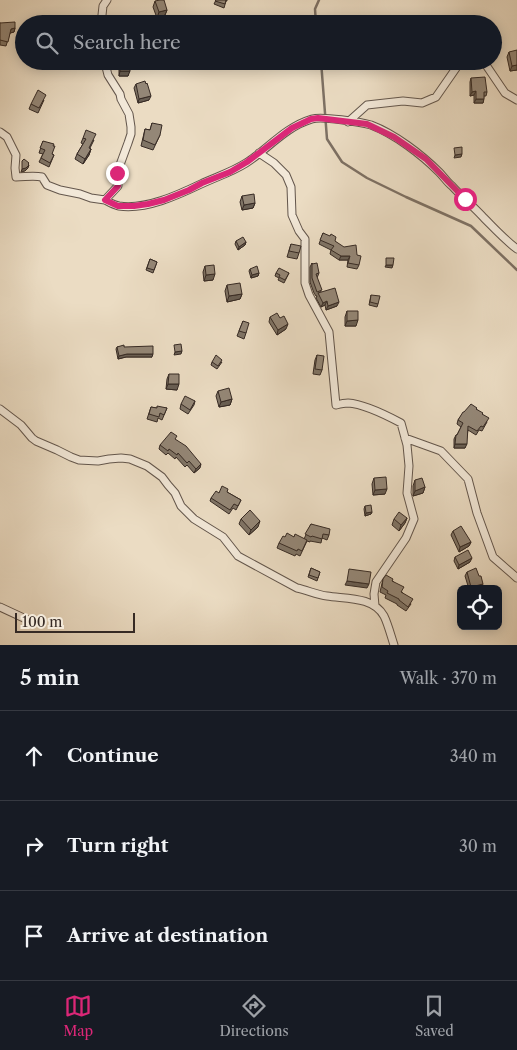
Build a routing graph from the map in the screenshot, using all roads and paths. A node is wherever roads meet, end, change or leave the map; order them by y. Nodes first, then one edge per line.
1 (106, 0) edge
2 (102, 15) edge
3 (107, 70) edge
4 (455, 70) edge
5 (489, 70) edge
6 (517, 100) edge
7 (348, 122) junction
8 (0, 132) edge
9 (259, 153) junction
10 (105, 200) junction
11 (517, 249) edge
12 (0, 410) edge
13 (405, 438) junction
14 (517, 578) edge
15 (375, 606) junction
16 (0, 607) edge
17 (28, 620) dead end
18 (394, 645) edge

1 - 2 street
3 - 10 street
4 - 7 street
5 - 6 street
7 - 9 street
7 - 11 street
8 - 10 street
9 - 10 street
9 - 13 street
12 - 15 street
13 - 14 street
13 - 15 street
15 - 18 street
16 - 17 street

